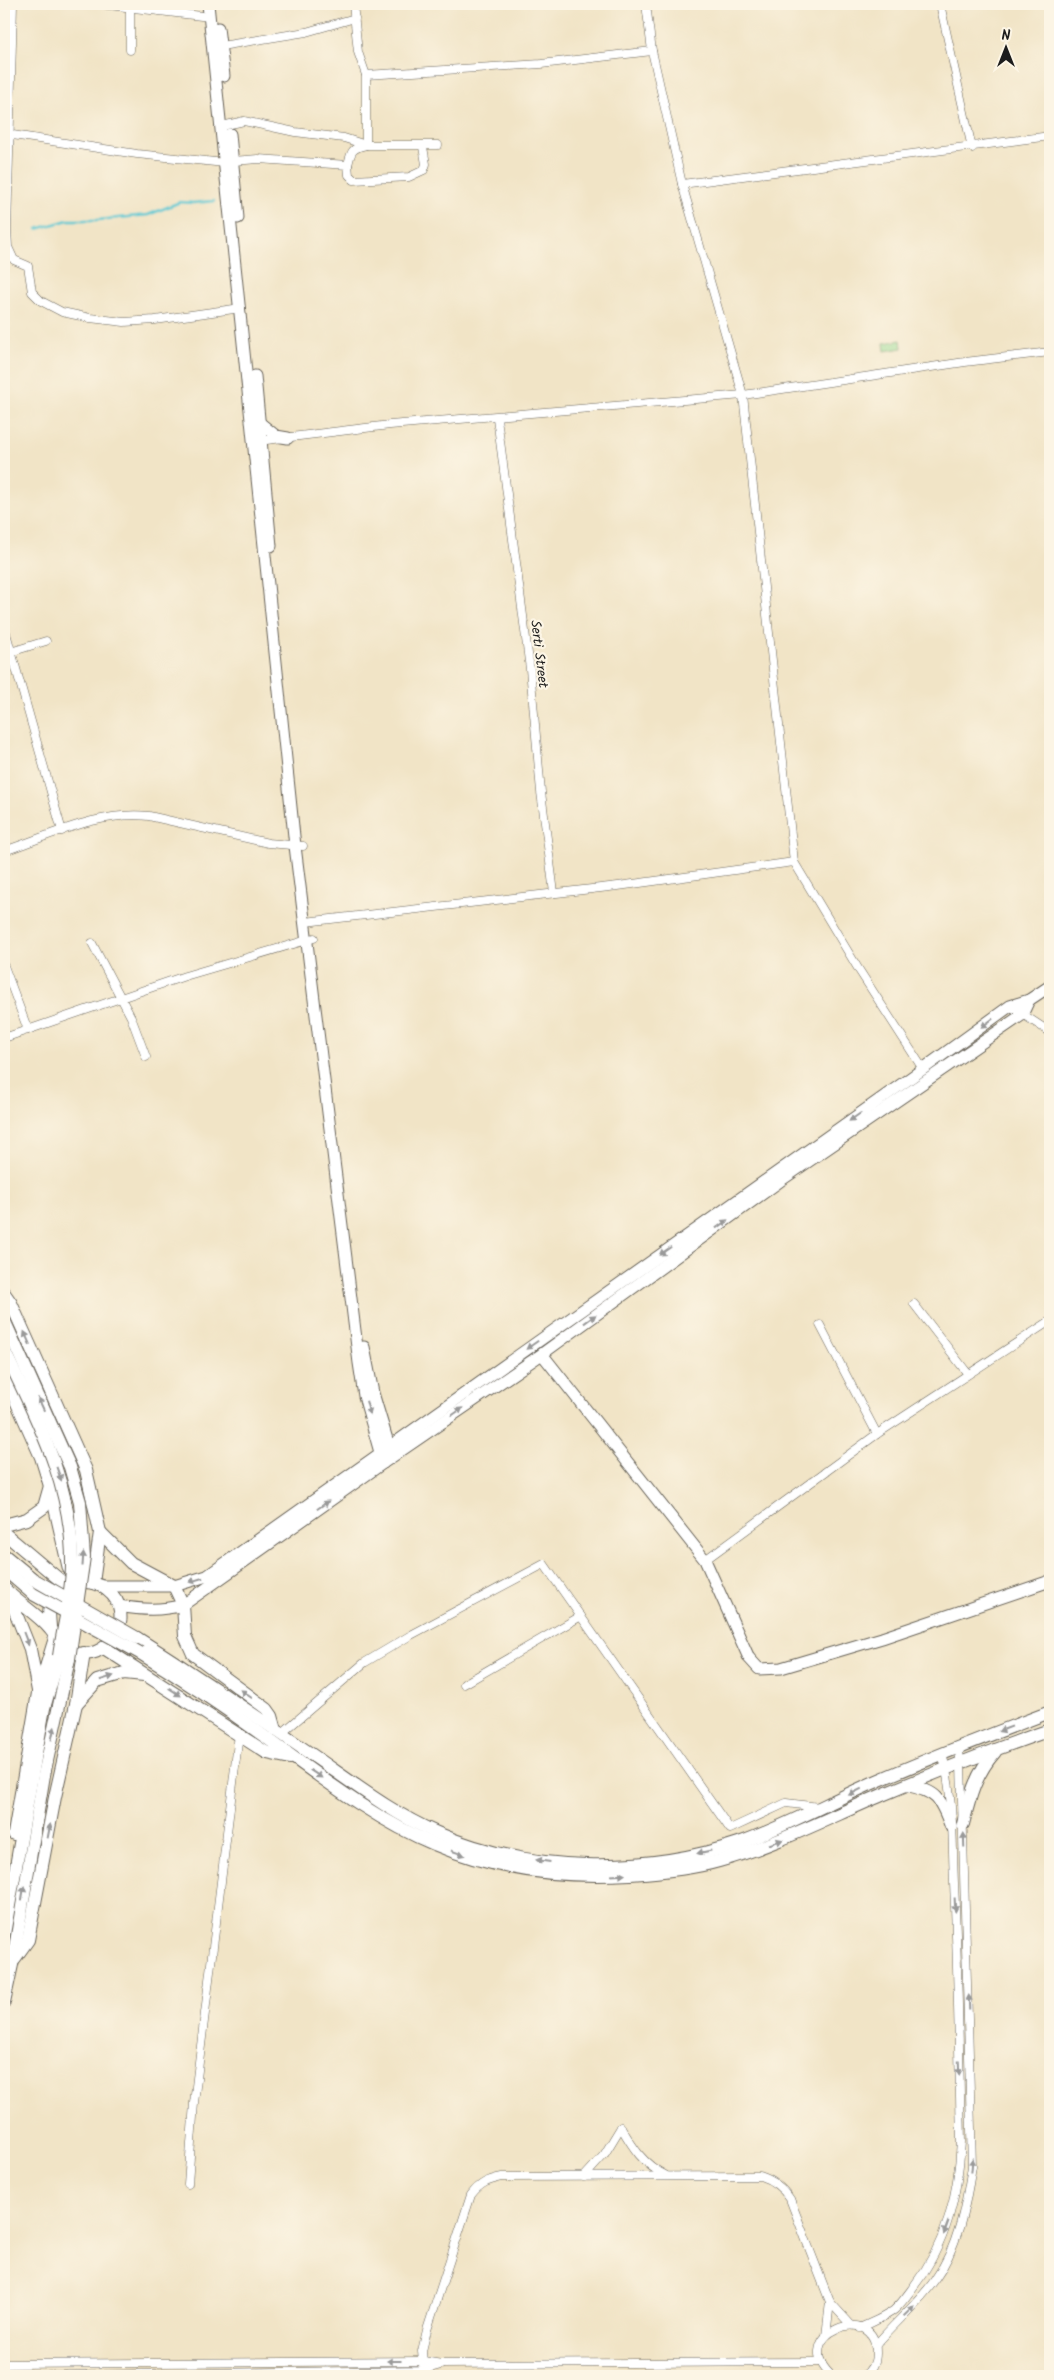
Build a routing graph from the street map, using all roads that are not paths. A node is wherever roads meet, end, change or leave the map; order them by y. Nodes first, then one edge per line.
1 (13, 4) edge
2 (100, 4) edge
3 (208, 4) edge
4 (215, 4) edge
5 (353, 4) edge
6 (646, 4) edge
7 (940, 4) edge
8 (130, 5) edge
9 (210, 17) junction
10 (354, 18) junction
11 (217, 49) junction
12 (130, 50) dead end
13 (652, 52) junction
14 (366, 75) junction
15 (225, 126) junction
16 (6, 134) edge
17 (1050, 136) edge
18 (366, 145) junction
19 (438, 146) dead end
20 (423, 147) junction
21 (972, 148) junction
22 (229, 162) junction
23 (348, 165) junction
24 (682, 184) junction
25 (11, 254) junction
26 (4, 260) edge
27 (241, 308) junction
28 (1050, 352) edge
29 (743, 395) junction
30 (497, 418) junction
31 (260, 423) junction
32 (288, 438) junction
33 (257, 441) junction
34 (4, 626) edge
35 (46, 641) dead end
36 (8, 653) edge
37 (62, 831) junction
38 (299, 846) junction
39 (4, 851) edge
40 (794, 862) junction
41 (554, 893) junction
42 (308, 922) junction
43 (310, 939) junction
44 (92, 943) dead end
45 (4, 966) edge
46 (1050, 986) edge
47 (120, 998) junction
48 (1029, 1000) junction
49 (1010, 1006) junction
50 (1022, 1015) junction
51 (28, 1030) junction
52 (1050, 1032) edge
53 (4, 1038) edge
54 (146, 1057) dead end
55 (923, 1069) junction
56 (4, 1293) edge
57 (914, 1304) dead end
58 (4, 1320) edge
59 (1050, 1320) edge
60 (820, 1325) dead end
61 (4, 1350) edge
62 (542, 1354) junction
63 (4, 1374) edge
64 (968, 1374) junction
65 (877, 1434) junction
66 (386, 1454) junction
67 (50, 1486) junction
68 (4, 1525) edge
69 (100, 1532) junction
70 (4, 1534) edge
71 (4, 1555) edge
72 (705, 1560) junction
73 (4, 1569) edge
74 (1050, 1581) edge
75 (97, 1584) junction
76 (70, 1585) junction
77 (174, 1586) junction
78 (6, 1591) edge
79 (119, 1606) junction
80 (183, 1606) junction
81 (580, 1616) junction
82 (52, 1634) junction
83 (104, 1648) junction
84 (84, 1653) junction
85 (64, 1658) junction
86 (148, 1675) junction
87 (464, 1684) dead end
88 (38, 1693) junction
89 (76, 1704) junction
90 (1050, 1712) edge
91 (1050, 1730) edge
92 (278, 1732) junction
93 (239, 1734) junction
94 (958, 1748) junction
95 (996, 1750) junction
96 (942, 1754) junction
97 (292, 1759) junction
98 (961, 1763) junction
99 (947, 1769) junction
100 (907, 1785) junction
101 (823, 1807) junction
102 (957, 1825) junction
103 (4, 1893) edge
104 (4, 1934) edge
105 (13, 1960) junction
106 (4, 2002) edge
107 (667, 2176) junction
108 (584, 2177) junction
109 (188, 2184) dead end
110 (830, 2302) junction
111 (851, 2325) junction
112 (860, 2328) junction
113 (826, 2336) junction
114 (875, 2346) junction
115 (422, 2361) junction
116 (821, 2362) junction
117 (4, 2364) edge
118 (442, 2364) junction
119 (423, 2373) edge
120 (4, 2376) edge
121 (830, 2376) edge
122 (864, 2376) edge

1 - 16 street
2 - 8 street
3 - 9 street
4 - 11 street
5 - 10 street
6 - 13 street
7 - 21 street
8 - 9 street
8 - 12 street
9 - 11 street
10 - 11 street
10 - 14 street
11 - 15 street
13 - 14 street
13 - 24 street
14 - 18 street
15 - 18 street
15 - 22 street
16 - 22 street
16 - 25 street
17 - 21 street
18 - 20 street
18 - 23 street
19 - 20 street
20 - 23 street
21 - 24 street
22 - 23 street
22 - 27 street
22 - 31 street
24 - 29 street
25 - 26 street
25 - 27 street
27 - 33 street
28 - 29 street
29 - 30 street
29 - 40 street
30 - 32 street
30 - 41 street, Serti Street
31 - 32 street
31 - 33 street
32 - 33 street
33 - 38 street
34 - 36 street
35 - 36 street
36 - 37 street
37 - 38 street
37 - 39 street
38 - 42 street
40 - 41 street
40 - 55 street
41 - 42 street
42 - 43 street
43 - 47 street
43 - 66 street
44 - 47 street
45 - 51 street
46 - 48 street
47 - 51 street
47 - 54 street
48 - 49 street
48 - 50 street
49 - 50 street
49 -> 55 street
50 - 52 street
62 -> 50 street
51 - 53 street
55 -> 66 street
69 -> 56 main road
57 - 64 street
85 -> 58 main road, bridge
59 - 64 street
60 - 65 street
61 -> 85 main road, bridge
66 -> 62 street
62 - 72 street
63 - 67 main road
64 - 65 street
65 - 72 street
66 -> 77 street
80 -> 66 street
67 - 68 main road
67 - 76 main road
69 - 75 main road
69 - 77 main road
70 - 76 main road
71 - 92 main road, bridge
72 - 74 street
73 - 97 main road, bridge
75 - 76 main road
75 - 77 street
75 - 79 main road
76 - 82 main road
77 - 80 main road
78 - 82 main road
78 -> 88 main road
79 - 80 street
79 - 83 main road
92 -> 80 main road
81 - 87 street
81 - 92 street
81 - 101 street
82 - 84 main road
82 - 88 main road
83 - 84 main road
83 - 86 main road
84 - 89 main road
85 - 104 main road
105 -> 85 main road
89 -> 86 main road
86 -> 93 main road
88 - 103 main road
105 -> 89 main road
90 -> 94 main road
91 - 95 main road
101 -> 92 main road
93 - 97 main road
93 - 109 street
94 - 96 main road
94 - 98 street
95 - 98 main road
95 - 102 main road
96 - 99 street
96 -> 101 main road
97 -> 100 main road
98 - 99 main road
98 - 102 street
99 - 100 main road
99 - 102 street
100 - 102 main road
102 -> 112 street
114 -> 102 street
105 - 106 main road
107 - 108 street
107 - 108 street
107 - 110 street
108 - 115 street
110 - 111 street
110 - 113 street
111 - 112 street
111 - 113 street
112 - 114 street
113 - 116 street
114 - 122 street
115 -> 117 street
115 - 118 street
115 - 119 street
116 - 118 street
116 - 121 street
118 - 119 street
119 - 120 street

